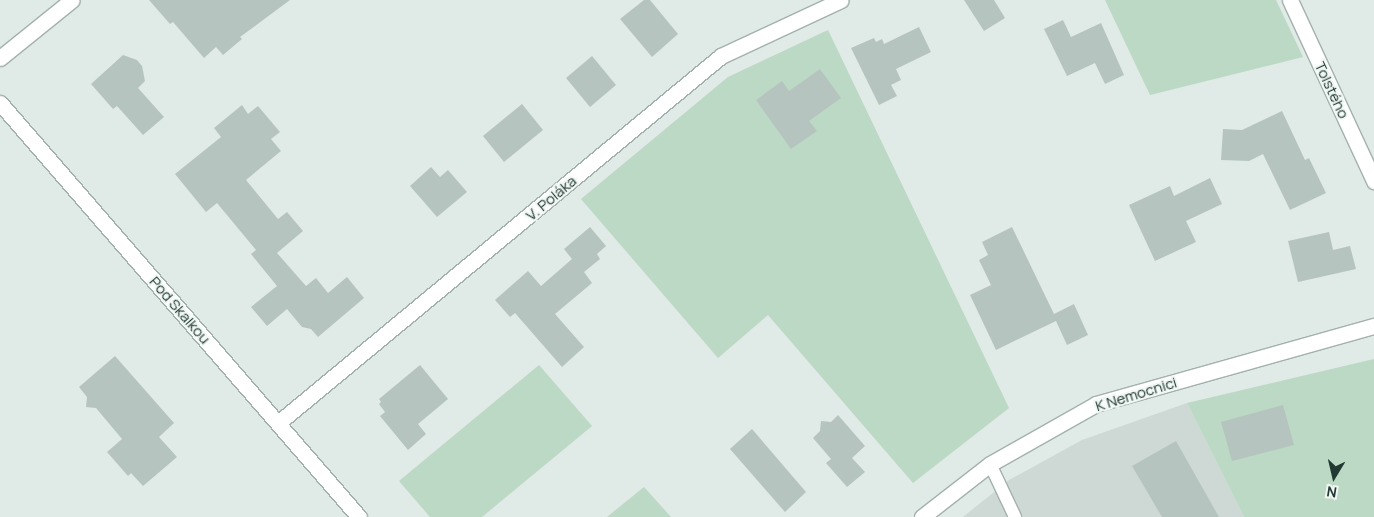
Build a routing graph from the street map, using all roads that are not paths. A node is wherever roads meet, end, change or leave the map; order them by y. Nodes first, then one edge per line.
1 (72, 0) edge
2 (841, 0) edge
3 (1290, 0) edge
4 (0, 58) edge
5 (0, 103) edge
6 (1374, 181) edge
7 (1374, 326) edge
8 (278, 423) junction
9 (990, 464) junction
10 (359, 517) edge
11 (922, 517) edge
12 (1014, 517) edge

1 - 4 street
2 - 8 street, V. Poláka
3 - 6 street, Tolstého
5 - 8 street, Pod Skalkou
7 - 9 street, K Nemocnici
8 - 10 street, Pod Skalkou
9 - 11 street, K Nemocnici
9 - 12 lane

